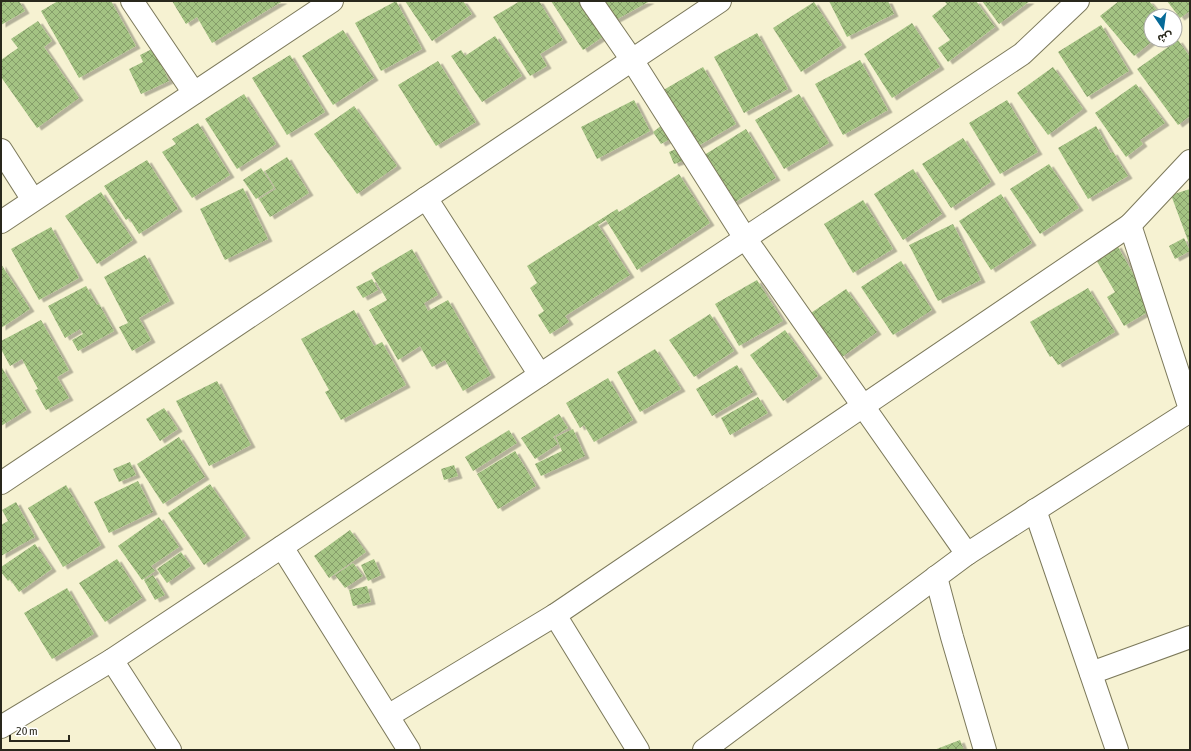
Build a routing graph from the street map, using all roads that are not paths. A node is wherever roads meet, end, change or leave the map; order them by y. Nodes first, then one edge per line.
1 (132, 1) edge
2 (332, 1) edge
3 (591, 1) edge
4 (720, 1) edge
5 (1078, 1) edge
6 (632, 60) junction
7 (194, 93) junction
8 (1, 150) edge
9 (1190, 161) edge
10 (426, 198) junction
11 (33, 200) junction
12 (1, 222) edge
13 (1130, 225) junction
14 (745, 238) junction
15 (540, 375) junction
16 (864, 406) junction
17 (1190, 410) edge
18 (1, 483) edge
19 (1035, 510) junction
20 (282, 547) junction
21 (966, 554) junction
22 (936, 577) junction
23 (555, 615) junction
24 (1190, 637) edge
25 (112, 660) junction
26 (1091, 673) junction
27 (388, 716) junction
28 (1, 727) edge
29 (170, 750) edge
30 (410, 750) edge
31 (638, 750) edge
32 (704, 750) edge
33 (986, 750) edge
34 (1118, 750) edge

1 - 7 street
2 - 7 street
3 - 6 street
4 - 6 street
5 - 14 street
6 - 10 street
6 - 14 street
7 - 11 street
8 - 11 street
9 - 13 street
10 - 15 street
10 - 18 street
11 - 12 street
13 - 16 street
13 - 17 street
14 - 15 street
14 - 16 street
15 - 20 street
16 - 21 street
16 - 23 street
17 - 19 street
19 - 21 street
19 - 26 street
20 - 25 street
20 - 27 street
21 - 22 street
22 - 32 street
22 - 33 street
23 - 27 street
23 - 31 street
24 - 26 street
25 - 28 street
25 - 29 street
26 - 34 street
27 - 30 street

